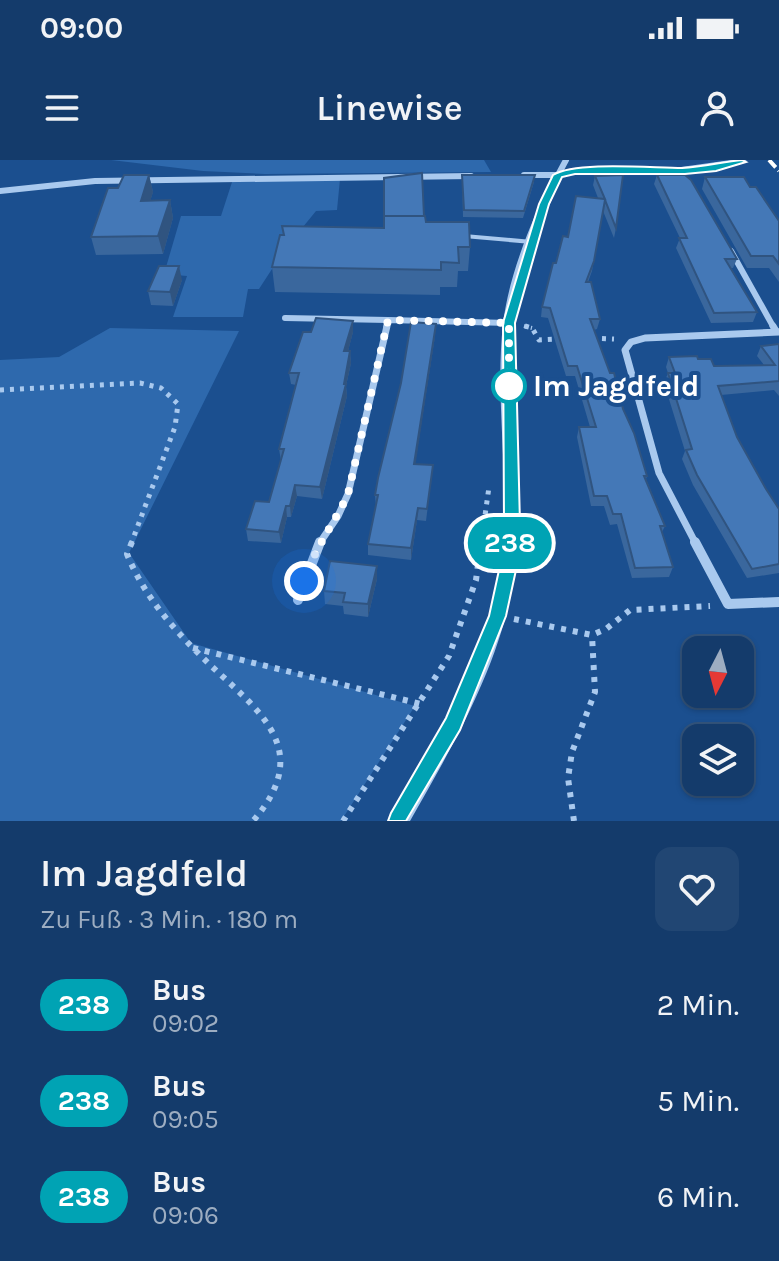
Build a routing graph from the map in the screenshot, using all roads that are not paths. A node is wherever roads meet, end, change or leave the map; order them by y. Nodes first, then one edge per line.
1 (566, 160) edge
2 (743, 160) edge
3 (685, 171) junction
4 (514, 175) edge
5 (558, 175) junction
6 (483, 176) edge
7 (693, 184) edge
8 (0, 191) edge
9 (462, 236) edge
10 (723, 238) edge
11 (532, 242) junction
12 (285, 318) dead end
13 (388, 320) junction
14 (509, 323) junction
15 (778, 331) edge
16 (298, 600) dead end
17 (779, 602) edge
18 (399, 821) edge

1 - 5 street
2 - 3 street
3 - 5 street
3 - 7 street
4 - 5 street
5 - 11 street
6 - 8 street
9 - 11 lane
10 - 15 street
11 - 14 street
12 - 13 street
13 - 14 street
13 - 16 street
14 - 18 street
15 - 17 street

